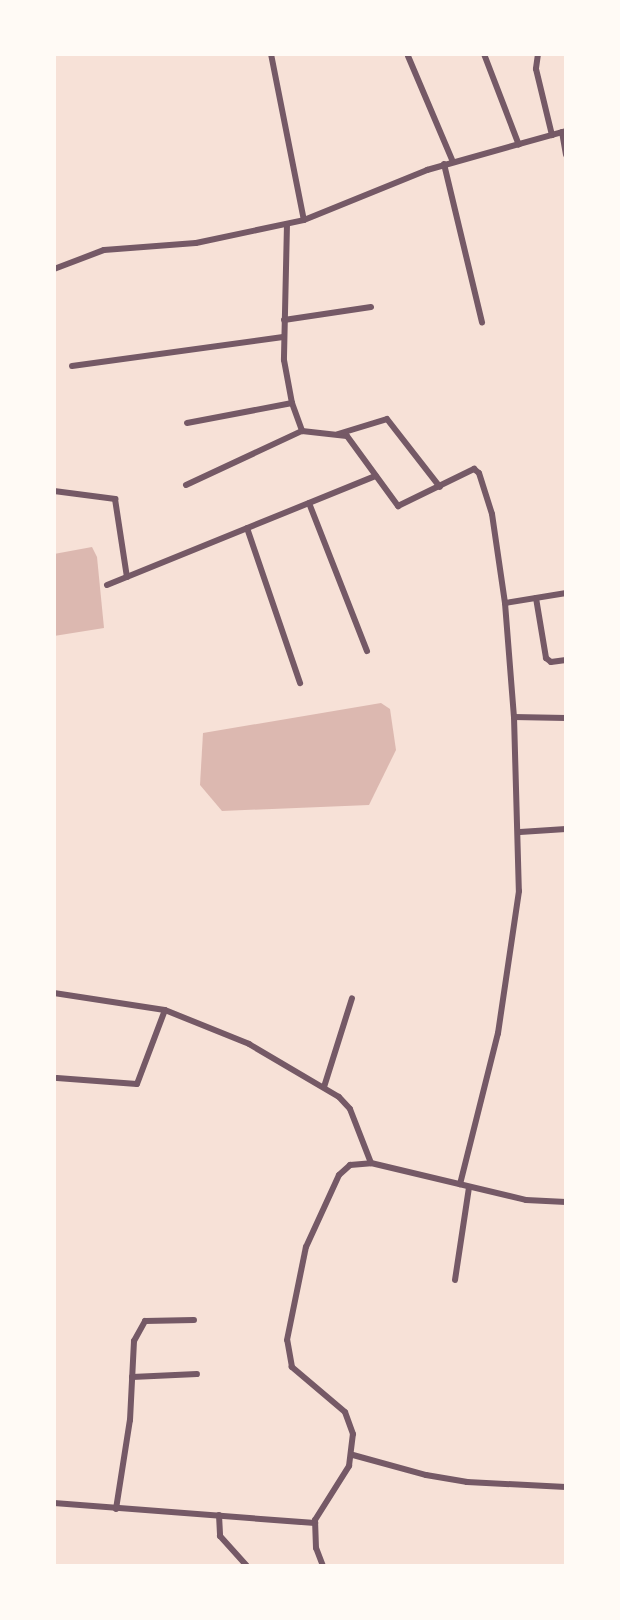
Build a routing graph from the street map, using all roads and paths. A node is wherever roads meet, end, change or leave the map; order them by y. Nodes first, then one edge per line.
1 (272, 54) edge
2 (484, 54) edge
3 (538, 54) edge
4 (408, 56) dead end
5 (564, 132) edge
6 (552, 135) junction
7 (519, 145) junction
8 (566, 155) edge
9 (453, 162) junction
10 (444, 164) junction
11 (304, 220) junction
12 (286, 224) junction
13 (54, 269) edge
14 (371, 307) dead end
15 (284, 320) junction
16 (482, 322) dead end
17 (283, 336) junction
18 (72, 366) dead end
19 (292, 403) junction
20 (187, 423) dead end
21 (302, 431) junction
22 (337, 434) junction
23 (376, 476) junction
24 (186, 485) dead end
25 (440, 487) junction
26 (54, 492) edge
27 (309, 503) junction
28 (247, 528) junction
29 (127, 577) junction
30 (107, 585) dead end
31 (566, 593) edge
32 (536, 598) junction
33 (505, 603) junction
34 (367, 651) dead end
35 (566, 660) edge
36 (300, 683) dead end
37 (514, 717) junction
38 (566, 718) edge
39 (566, 829) edge
40 (520, 832) junction
41 (54, 993) edge
42 (352, 998) dead end
43 (165, 1010) junction
44 (57, 1078) dead end
45 (324, 1087) junction
46 (370, 1163) junction
47 (460, 1184) junction
48 (470, 1186) junction
49 (566, 1202) edge
50 (455, 1280) dead end
51 (194, 1320) dead end
52 (197, 1374) dead end
53 (132, 1377) junction
54 (353, 1455) junction
55 (566, 1487) edge
56 (54, 1503) edge
57 (116, 1509) junction
58 (219, 1515) junction
59 (315, 1522) junction
60 (247, 1566) edge
61 (323, 1566) edge

1 - 11 street
2 - 7 street
3 - 6 street
4 - 9 street
5 - 6 street
5 - 8 street
6 - 7 street
7 - 9 street
9 - 10 street
10 - 11 street
10 - 16 street
11 - 12 street
12 - 13 street
12 - 15 street
14 - 15 street
15 - 17 street
17 - 18 street
17 - 19 street
19 - 20 street
19 - 21 street
21 - 22 street
21 - 24 street
22 - 23 street
22 - 25 street
23 - 25 street
23 - 27 street
25 - 33 street
26 - 29 street
27 - 28 street
27 - 34 street
28 - 29 street
28 - 36 street
29 - 30 street
31 - 32 street
32 - 33 street
32 - 35 street
33 - 37 street
37 - 38 street
37 - 40 street
39 - 40 street
40 - 47 street
41 - 43 street
42 - 45 street
43 - 44 street
43 - 45 street
45 - 46 street
46 - 47 street
46 - 54 street
47 - 48 street
48 - 49 street
48 - 50 street
51 - 53 street
52 - 53 street
53 - 57 street
54 - 55 street
54 - 59 street
56 - 57 street
57 - 58 street
58 - 59 street
58 - 60 street
59 - 61 street

